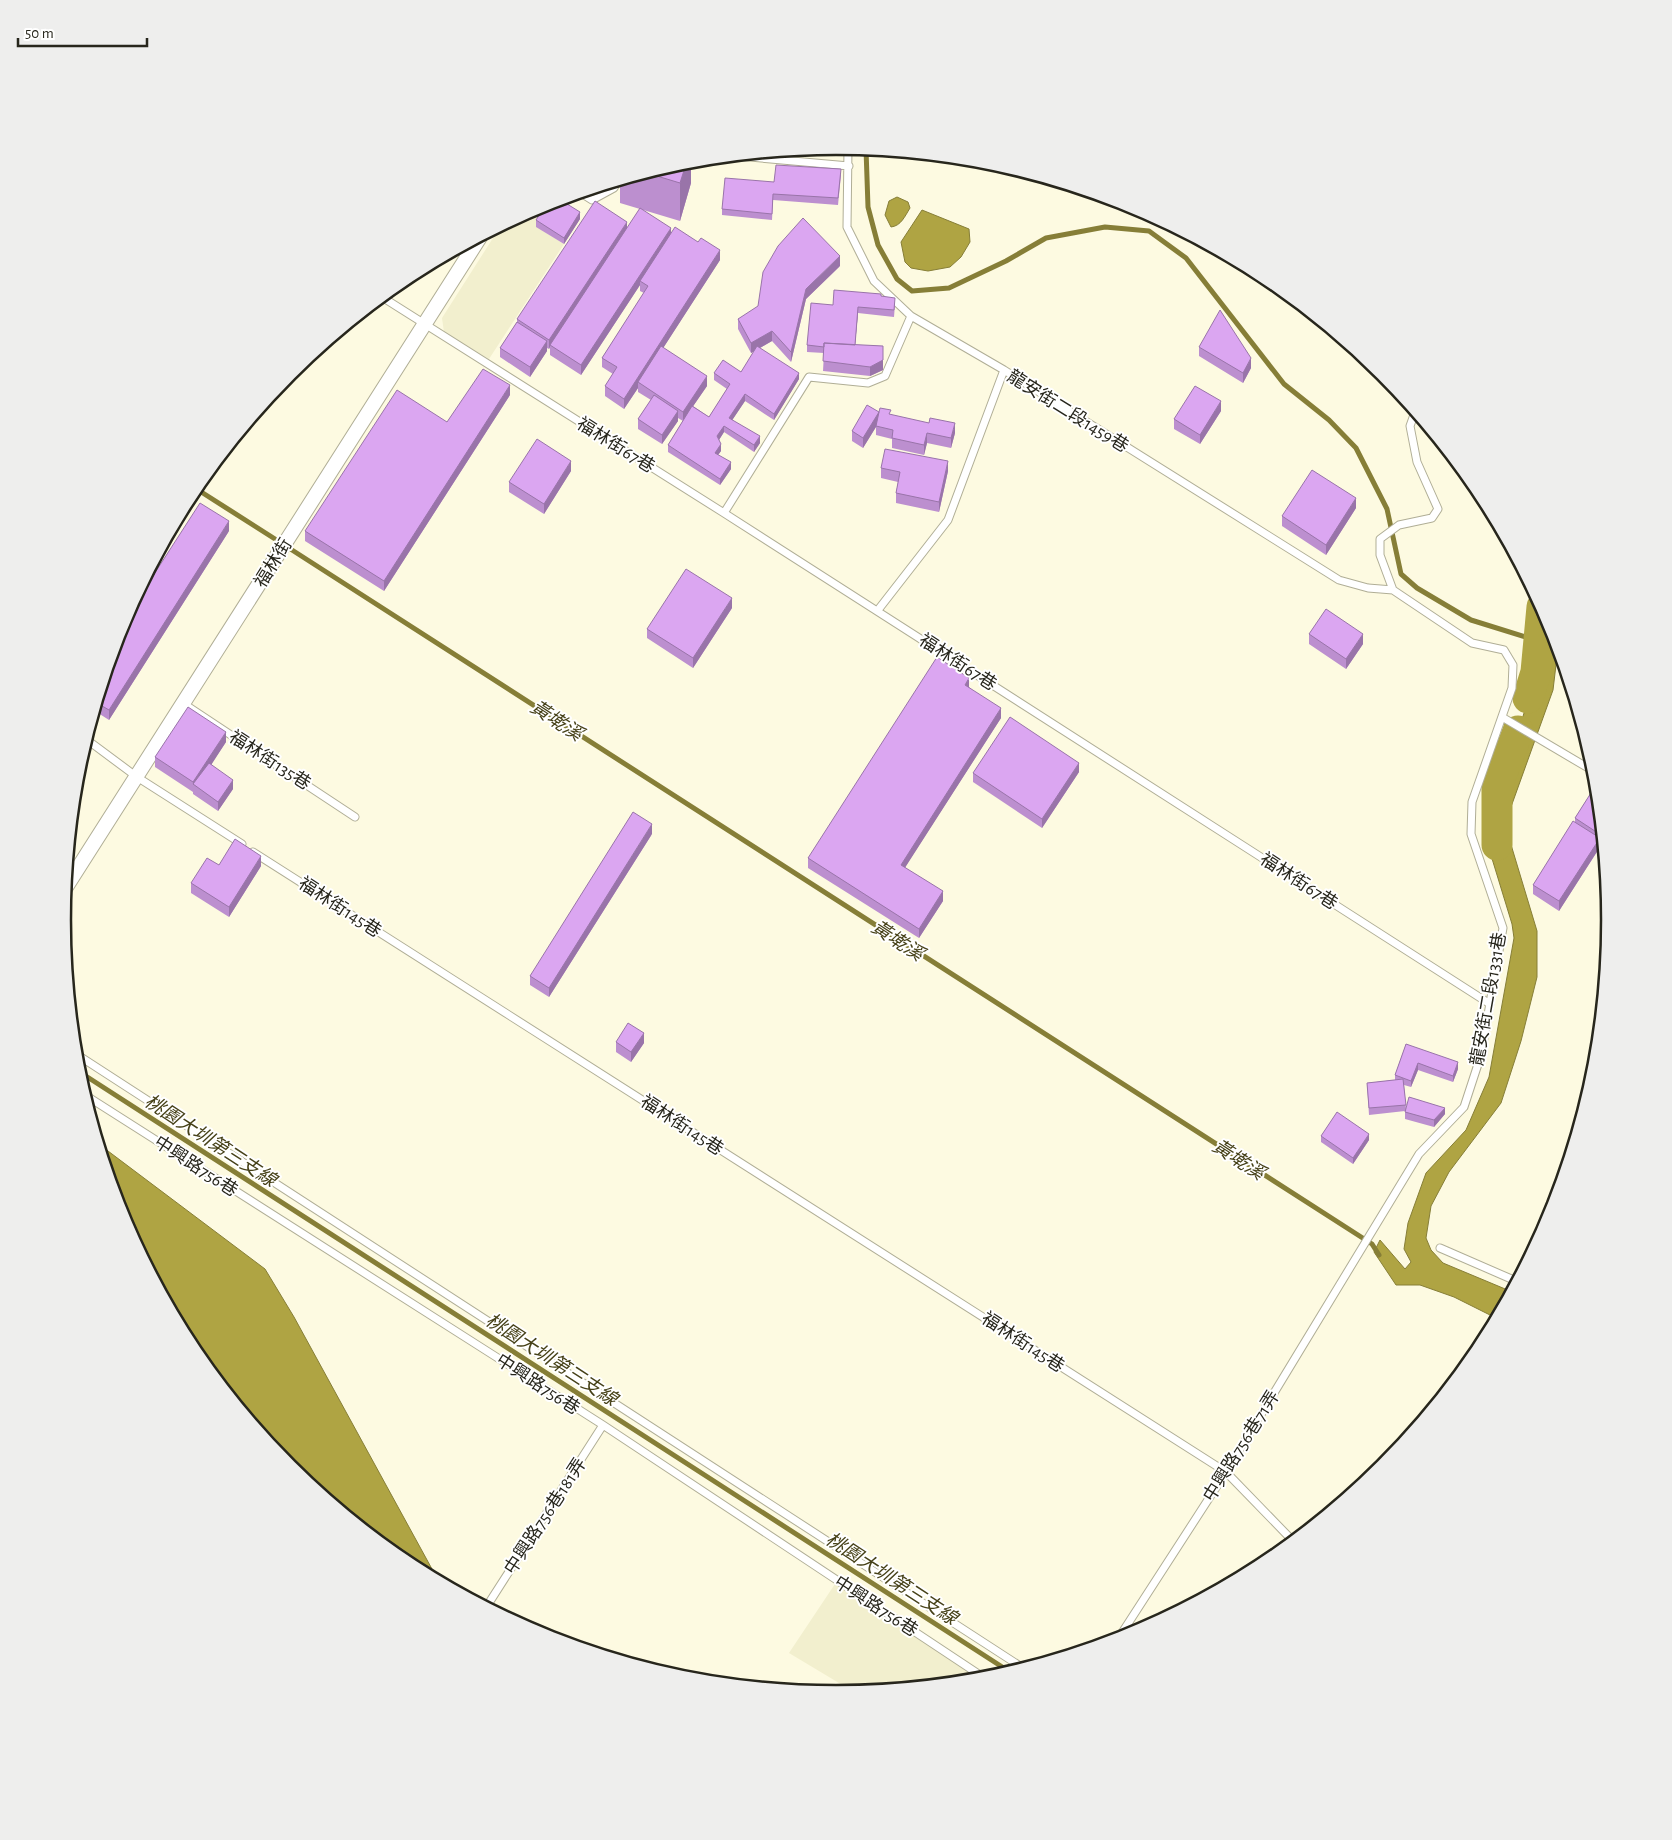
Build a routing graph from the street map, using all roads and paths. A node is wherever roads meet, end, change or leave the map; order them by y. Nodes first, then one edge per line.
1 (848, 155) edge
2 (769, 159) edge
3 (849, 166) junction
4 (612, 189) edge
5 (587, 197) edge
6 (473, 248) edge
7 (388, 301) edge
8 (911, 316) junction
9 (424, 323) junction
10 (1004, 370) junction
11 (1412, 418) edge
12 (724, 512) junction
13 (1393, 590) junction
14 (878, 610) junction
15 (184, 704) junction
16 (1502, 717) junction
17 (92, 744) edge
18 (1585, 766) edge
19 (137, 777) junction
20 (355, 816) dead end
21 (73, 877) edge
22 (1490, 1004) junction
23 (84, 1059) edge
24 (93, 1100) edge
25 (1440, 1248) dead end
26 (1361, 1251) joint
27 (1511, 1279) edge
28 (603, 1425) junction
29 (1226, 1472) junction
30 (1289, 1536) edge
31 (490, 1602) edge
32 (1125, 1629) edge
33 (1016, 1663) edge
34 (975, 1672) edge

1 - 3 lane, 龍安街二段1459巷
2 - 3 lane
3 - 8 lane, 龍安街二段1459巷
4 - 5 lane
6 - 9 street, 福林街
7 - 9 lane, 福林街67巷
8 - 10 lane, 龍安街二段1459巷
8 - 12 lane
9 - 12 lane, 福林街67巷
9 - 15 street, 福林街
10 - 13 lane, 龍安街二段1459巷
10 - 14 lane
11 - 13 lane
12 - 14 lane, 福林街67巷
13 - 16 lane, 龍安街二段1331巷
14 - 22 lane, 福林街67巷
15 - 19 street, 福林街
15 - 20 lane, 福林街135巷
16 - 18 lane
16 - 22 lane, 龍安街二段1331巷
17 - 19 lane, 福林街145巷
19 - 21 street, 福林街
19 - 29 lane, 福林街145巷
22 - 26 lane, 龍安街二段1331巷
23 - 33 lane
24 - 28 lane, 中興路756巷
25 - 27 lane
26 - 29 lane, 中興路756巷71弄
28 - 31 lane, 中興路756巷181弄
28 - 34 lane, 中興路756巷
29 - 30 lane, 福林街145巷
29 - 32 lane, 中興路756巷71弄

